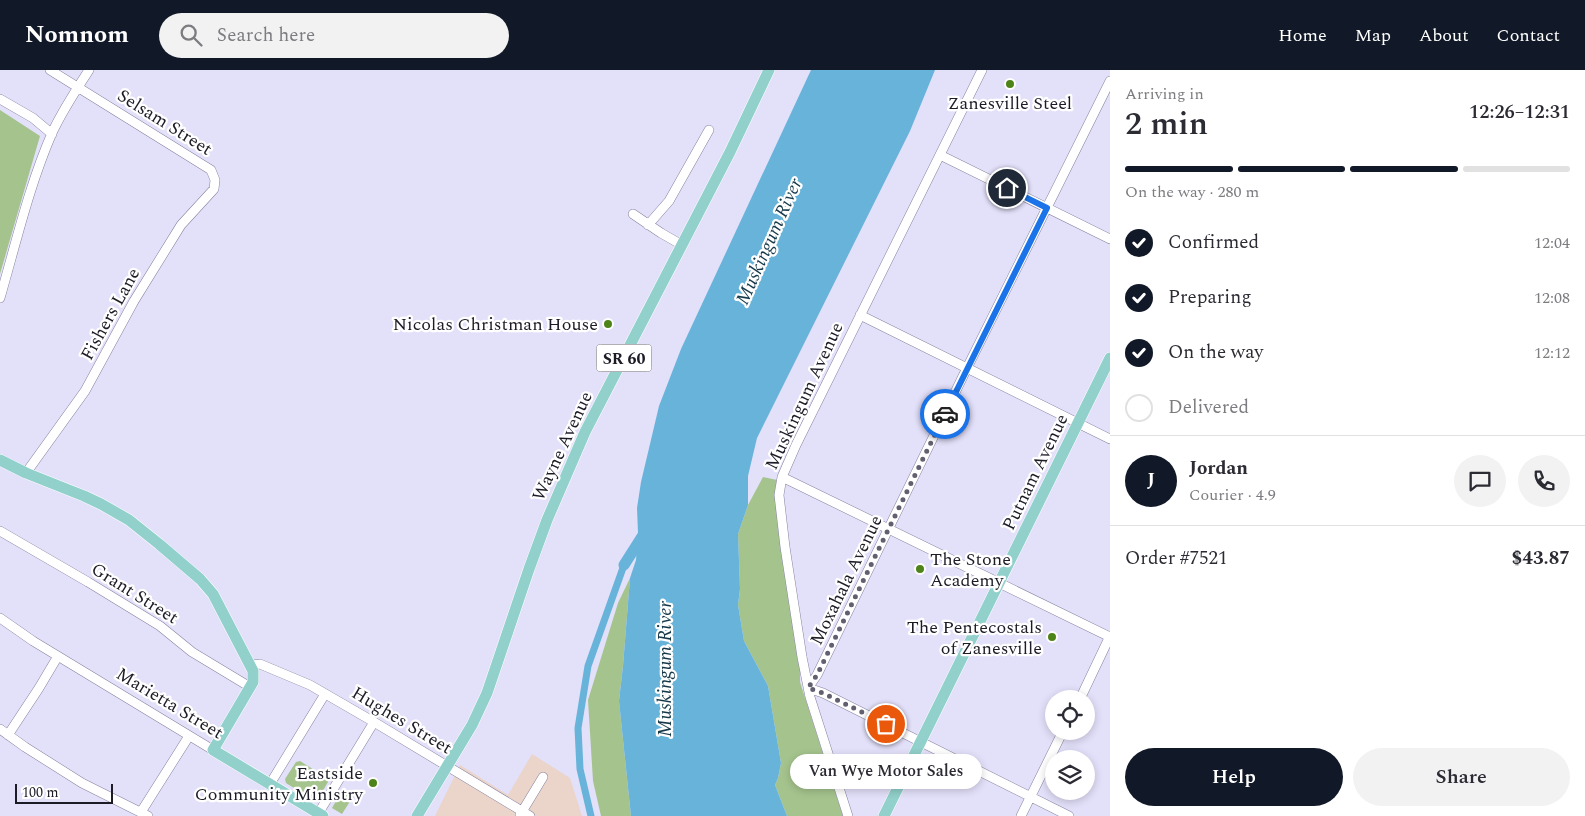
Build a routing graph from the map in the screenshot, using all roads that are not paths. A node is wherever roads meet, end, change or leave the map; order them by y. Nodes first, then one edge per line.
1 (50, 70) edge
2 (89, 70) edge
3 (769, 70) edge
4 (982, 70) edge
5 (1110, 81) edge
6 (78, 87) junction
7 (0, 99) edge
8 (708, 130) dead end
9 (52, 134) junction
10 (940, 154) junction
11 (211, 170) joint
12 (1047, 208) junction
13 (633, 214) dead end
14 (648, 225) junction
15 (1110, 239) edge
16 (682, 245) junction
17 (0, 298) edge
18 (860, 315) junction
19 (1110, 358) edge
20 (967, 368) junction
21 (1078, 423) junction
22 (1110, 438) edge
23 (0, 460) edge
24 (26, 473) junction
25 (782, 477) junction
26 (889, 529) junction
27 (0, 531) edge
28 (999, 583) junction
29 (0, 618) edge
30 (1110, 637) edge
31 (58, 656) junction
32 (251, 665) junction
33 (250, 687) junction
34 (808, 688) junction
35 (1084, 690) edge
36 (325, 694) junction
37 (374, 722) junction
38 (0, 729) edge
39 (8, 735) junction
40 (189, 736) junction
41 (1059, 740) edge
42 (921, 742) junction
43 (213, 750) junction
44 (448, 766) junction
45 (543, 777) dead end
46 (270, 784) junction
47 (1031, 796) junction
48 (520, 813) edge
49 (145, 814) edge
50 (321, 815) edge
51 (417, 816) edge
52 (530, 816) edge
53 (848, 816) edge
54 (884, 816) edge
55 (1021, 816) edge
56 (1069, 816) edge

1 - 6 street, Selsam Street
2 - 6 street
3 - 16 main road, Wayne Avenue / SR 60
4 - 10 street, Muskingum Avenue
5 - 12 street, Moxahala Avenue
6 - 9 street
6 - 11 street, Selsam Street
7 - 9 street
8 - 14 street
9 - 17 street
10 - 12 street
10 - 18 street, Muskingum Avenue
11 - 24 street, Fishers Lane
12 - 15 street
12 - 20 street, Moxahala Avenue
13 - 14 street
14 - 16 street
16 - 44 main road, Wayne Avenue / SR 60
18 - 20 street
18 - 25 street, Muskingum Avenue
19 - 21 main road, Putnam Avenue
20 - 21 street
20 - 26 street, Moxahala Avenue
21 - 22 street
21 - 28 main road, Putnam Avenue
23 - 24 main road
24 - 32 main road
25 - 26 street
25 - 34 street, Muskingum Avenue
26 - 28 street
26 - 34 street, Moxahala Avenue
27 - 33 street, Grant Street
28 - 30 street
28 - 42 main road, Putnam Avenue
29 - 31 street, Marietta Street
30 - 35 street
31 - 39 street
31 - 40 street, Marietta Street
32 - 33 main road
32 - 36 street, Hughes Street
33 - 43 main road
34 - 42 street
34 - 53 street, Muskingum Avenue
36 - 37 street, Hughes Street
36 - 46 street
37 - 44 street, Hughes Street
37 - 50 street
38 - 39 street
39 - 49 street
40 - 43 street, Marietta Street
40 - 49 street
41 - 47 street
42 - 47 street
42 - 54 main road, Putnam Avenue
43 - 46 main road, Marietta Street
44 - 48 street, Hughes Street
44 - 51 main road, Wayne Avenue / SR 60
45 - 48 street
46 - 50 main road, Marietta Street
47 - 55 street
47 - 56 street
48 - 52 street, Hughes Street

